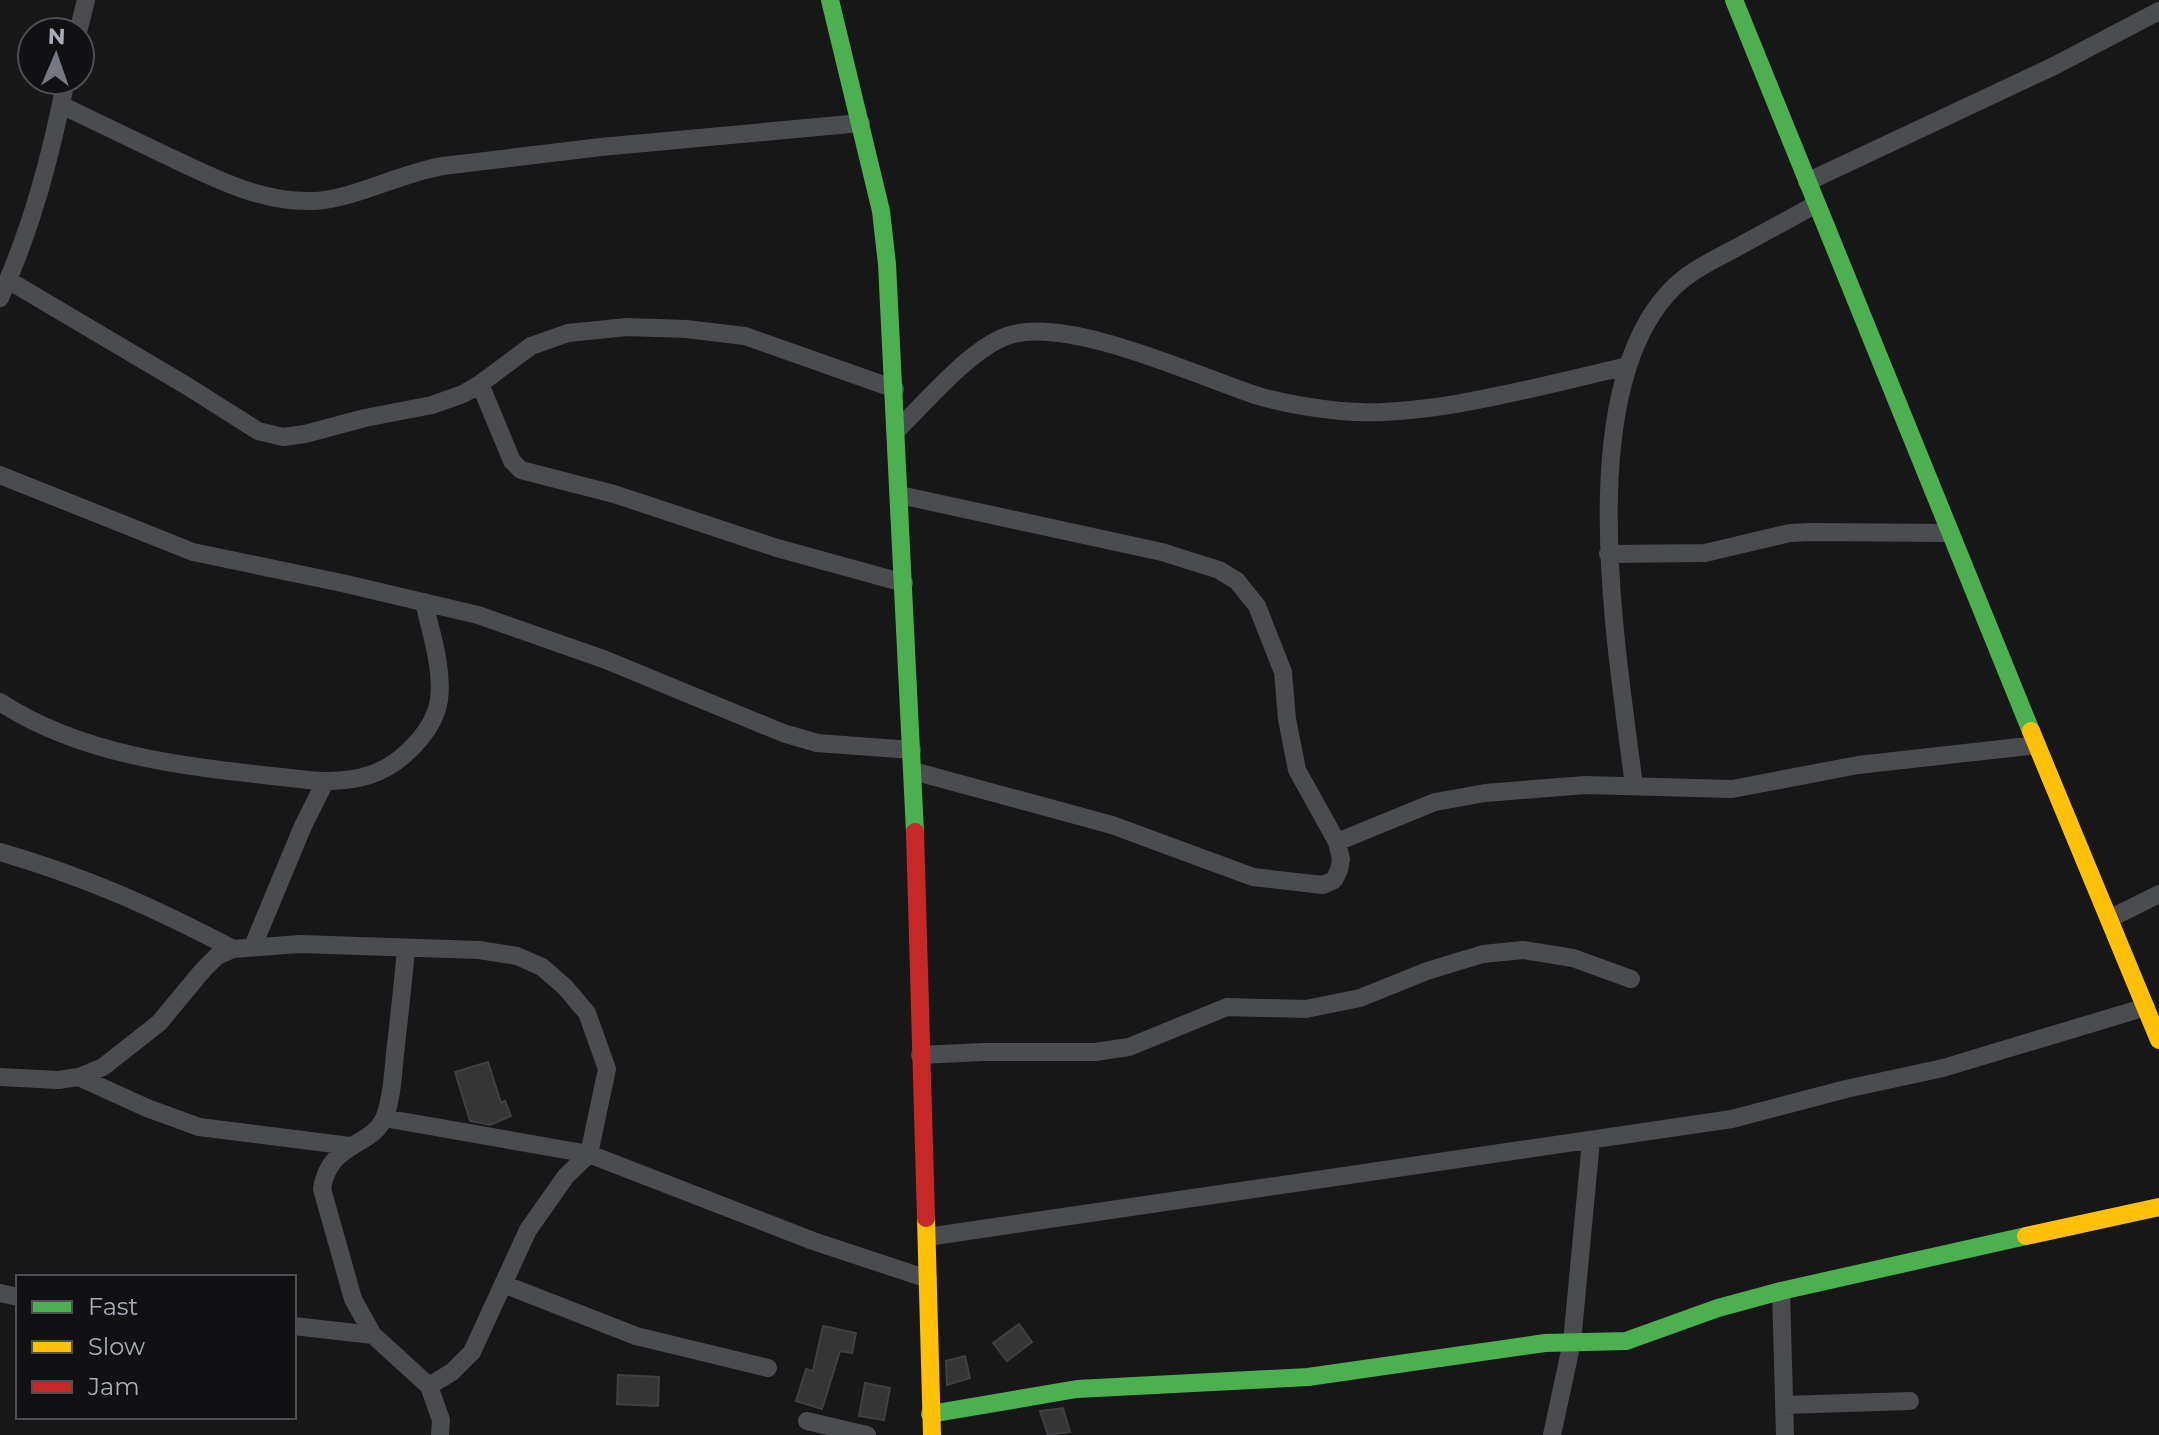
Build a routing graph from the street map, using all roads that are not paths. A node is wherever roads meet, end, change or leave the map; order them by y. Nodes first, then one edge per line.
1 (830, 0) edge
2 (1736, 1) edge
3 (2159, 11) edge
4 (63, 96) edge
5 (61, 105) junction
6 (861, 123) junction
7 (1807, 182) junction
8 (1816, 204) junction
9 (8, 280) junction
10 (0, 298) edge
11 (1628, 366) junction
12 (480, 384) junction
13 (895, 389) junction
14 (897, 430) junction
15 (0, 475) edge
16 (900, 495) junction
17 (1949, 533) junction
18 (1608, 554) junction
19 (904, 583) junction
20 (424, 602) junction
21 (0, 702) edge
22 (2037, 745) junction
23 (912, 750) junction
24 (913, 771) junction
25 (325, 782) junction
26 (1634, 786) junction
27 (1337, 842) junction
28 (0, 852) edge
29 (2159, 894) edge
30 (2109, 919) junction
31 (253, 946) junction
32 (233, 949) junction
33 (406, 949) junction
34 (1631, 979) dead end
35 (2146, 1007) junction
36 (2159, 1040) edge
37 (920, 1055) junction
38 (0, 1077) edge
39 (79, 1077) junction
40 (384, 1118) junction
41 (1591, 1141) junction
42 (350, 1146) junction
43 (589, 1154) junction
44 (2159, 1207) edge
45 (927, 1237) junction
46 (928, 1279) junction
47 (503, 1284) junction
48 (1781, 1291) junction
49 (296, 1326) edge
50 (373, 1335) junction
51 (1572, 1342) junction
52 (768, 1368) dead end
53 (429, 1386) junction
54 (1910, 1401) dead end
55 (1784, 1405) junction
56 (930, 1414) junction
57 (807, 1421) dead end
58 (440, 1435) edge
59 (867, 1435) edge
60 (932, 1435) edge
61 (1552, 1435) edge
62 (1785, 1435) edge

1 - 6 street
2 - 7 street
3 - 7 street
4 - 5 street
5 - 6 street
5 - 9 street
6 - 13 street
7 - 8 street
8 - 11 street
8 - 17 street
9 - 10 street
9 - 12 street
11 - 14 street
11 - 18 street
12 - 13 street
12 - 19 street
13 - 14 street
14 - 16 street
15 - 20 street
16 - 19 street
16 - 27 street
17 - 18 street
17 - 22 street
18 - 26 street
19 - 23 street
20 - 23 street
20 - 25 street
21 - 25 street
22 - 26 street
22 - 30 street
23 - 24 street
24 - 27 street
24 - 37 street
25 - 31 street
26 - 27 street
28 - 32 street
29 - 30 street
30 - 35 street
31 - 32 street
31 - 33 street
32 - 39 street
33 - 40 street
33 - 43 street
34 - 37 street
35 - 36 street
35 - 41 street
37 - 45 street
38 - 39 street
39 - 42 street
40 - 42 street
40 - 43 street
41 - 45 street
41 - 51 street
42 - 50 street
43 - 46 street
43 - 47 street
44 - 48 street
45 - 46 street
46 - 56 street
47 - 52 street
47 - 53 street
48 - 51 street
48 - 55 street
49 - 50 street
50 - 53 street
51 - 56 street
51 - 61 street
53 - 58 street
54 - 55 street
55 - 62 street
56 - 60 street
57 - 59 street

